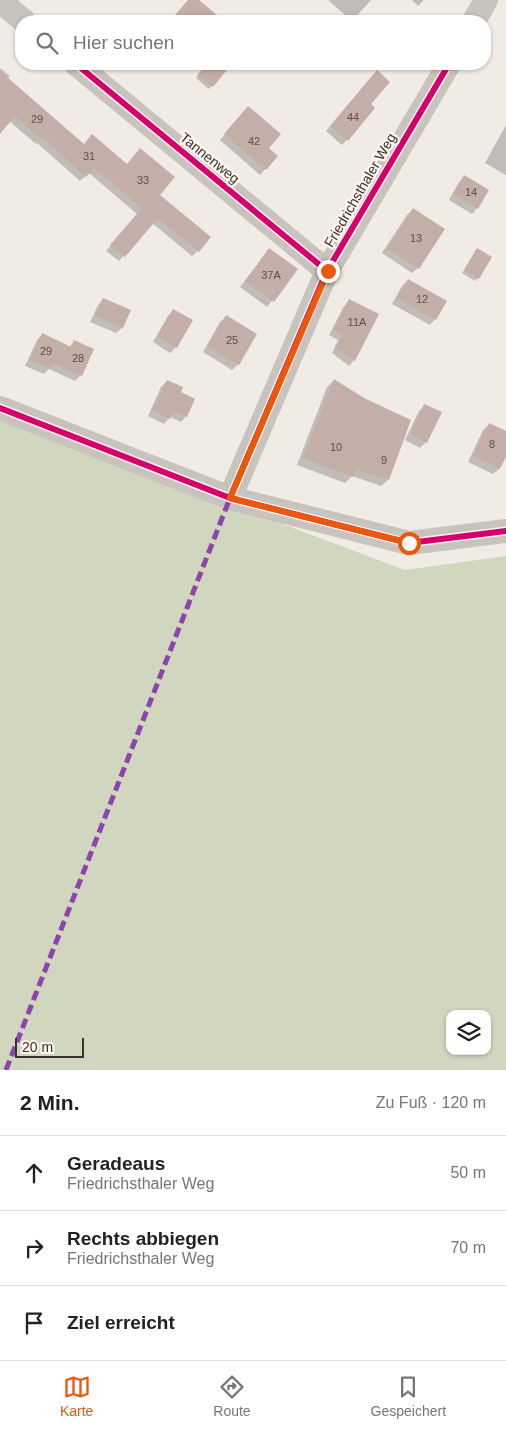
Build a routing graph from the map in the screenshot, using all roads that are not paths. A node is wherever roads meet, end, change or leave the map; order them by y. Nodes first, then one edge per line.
1 (486, 0) edge
2 (0, 1) edge
3 (17, 15) edge
4 (477, 15) edge
5 (83, 70) edge
6 (445, 70) edge
7 (328, 271) junction
8 (0, 408) edge
9 (230, 498) junction
10 (506, 531) edge

1 - 4 street
2 - 3 street
5 - 7 street, Tannenweg
6 - 7 street, Friedrichsthaler Weg
7 - 9 street, Friedrichsthaler Weg
8 - 9 street
9 - 10 street

